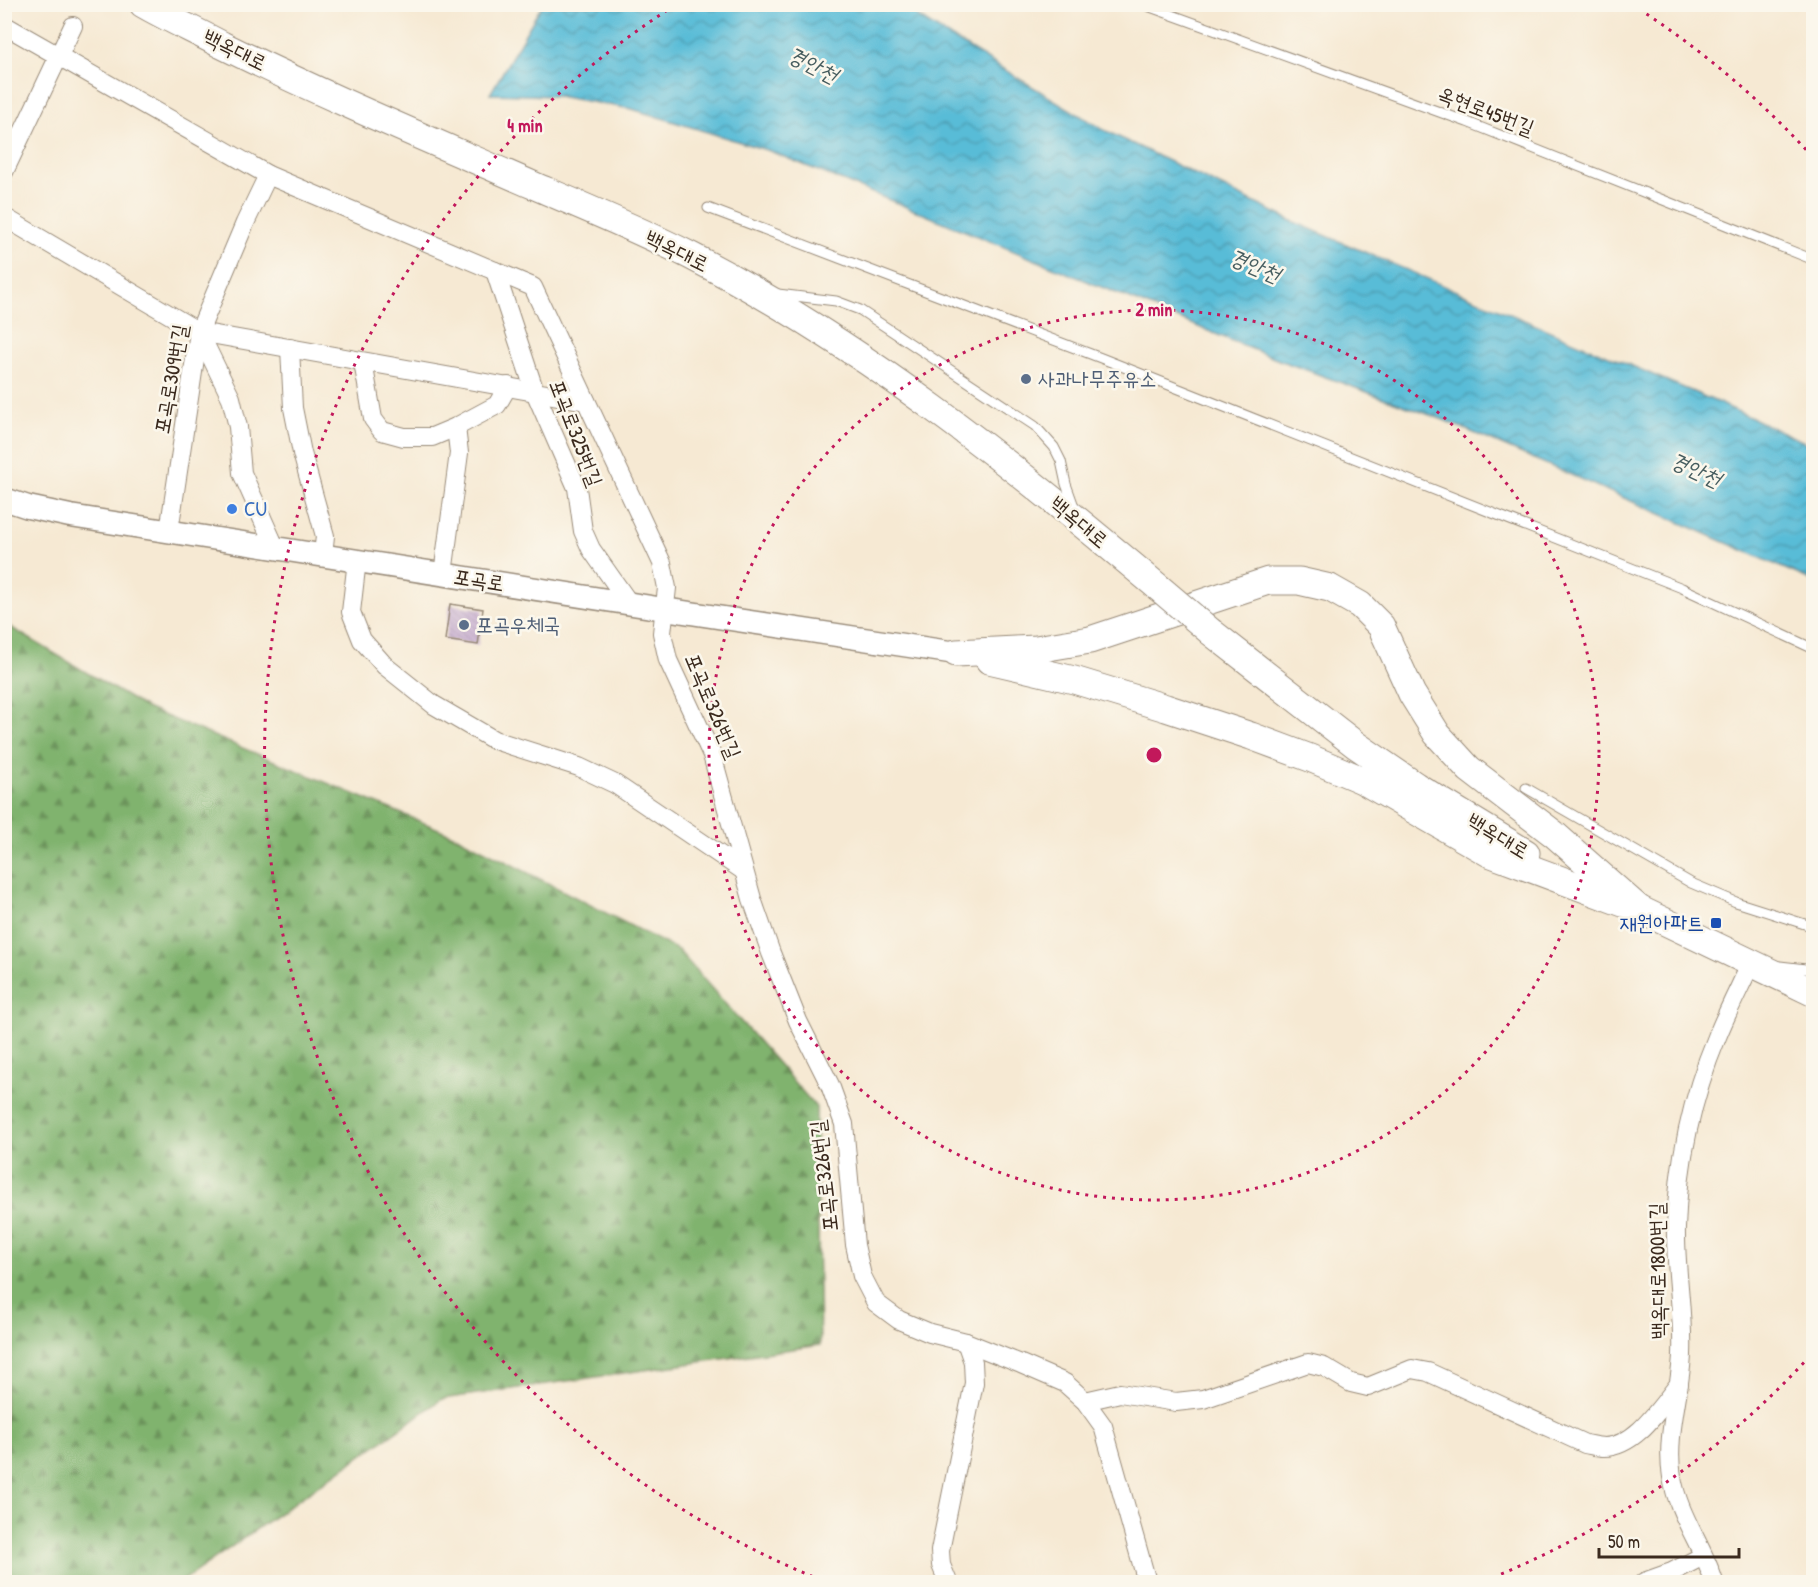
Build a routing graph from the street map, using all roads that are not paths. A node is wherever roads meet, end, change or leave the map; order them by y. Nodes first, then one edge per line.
1 (143, 4) edge
2 (1142, 4) edge
3 (4, 25) edge
4 (73, 26) dead end
5 (59, 57) junction
6 (4, 172) edge
7 (268, 176) junction
8 (708, 208) dead end
9 (4, 217) edge
10 (1814, 260) edge
11 (495, 271) junction
12 (755, 291) junction
13 (199, 332) junction
14 (290, 348) junction
15 (363, 362) junction
16 (508, 386) junction
17 (535, 392) junction
18 (586, 400) junction
19 (456, 427) junction
20 (4, 499) edge
21 (1081, 522) junction
22 (169, 531) junction
23 (275, 547) junction
24 (323, 555) junction
25 (357, 560) junction
26 (443, 574) junction
27 (629, 603) junction
28 (664, 609) junction
29 (1814, 649) edge
30 (956, 653) junction
31 (1526, 788) dead end
32 (744, 871) junction
33 (1639, 909) junction
34 (1814, 927) edge
35 (1751, 963) junction
36 (1814, 970) edge
37 (1814, 993) edge
38 (966, 1342) junction
39 (1679, 1384) junction
40 (1085, 1401) junction
41 (1703, 1556) junction
42 (948, 1582) edge
43 (1147, 1582) edge
44 (1644, 1582) edge
45 (1714, 1582) edge

1 - 12 main road, 백옥대로
2 - 10 lane, 옥현로45번길
3 - 5 street, 포곡로326번길
4 - 5 street
5 - 6 street
5 - 7 street, 포곡로326번길
7 - 11 street, 포곡로326번길
7 - 13 street, 포곡로309번길
8 - 29 lane
9 - 13 street
11 - 17 street, 포곡로325번길
11 - 18 street, 포곡로326번길
12 - 21 main road, 백옥대로
12 - 21 lane
13 - 14 street
13 - 22 street, 포곡로309번길
13 - 23 street
14 - 15 street
14 - 24 street
15 - 16 street
15 - 19 street
16 - 17 street
16 - 19 street
17 - 18 street
17 - 27 street, 포곡로325번길
18 - 28 street, 포곡로326번길
19 - 26 street
20 - 22 street, 포곡로
21 - 33 main road, 백옥대로, bridge
22 - 23 street, 포곡로
23 - 24 street, 포곡로
24 - 25 street, 포곡로
25 - 26 street, 포곡로
25 - 32 street
26 - 27 street, 포곡로
27 - 28 street, 포곡로
28 - 30 street, 포곡로
28 - 32 street, 포곡로326번길
30 - 33 main road
30 - 33 main road
31 - 34 lane
32 - 38 street, 포곡로326번길
33 - 35 main road, 백옥대로
35 - 36 lane
35 - 37 main road, 백옥대로
35 - 39 street, 백옥대로1800번길
38 - 40 street, 포곡로326번길
38 - 42 street
39 - 40 street
39 - 41 street, 백옥대로1800번길
40 - 43 street, 포곡로326번길
41 - 44 street
41 - 45 street, 백옥대로1800번길

